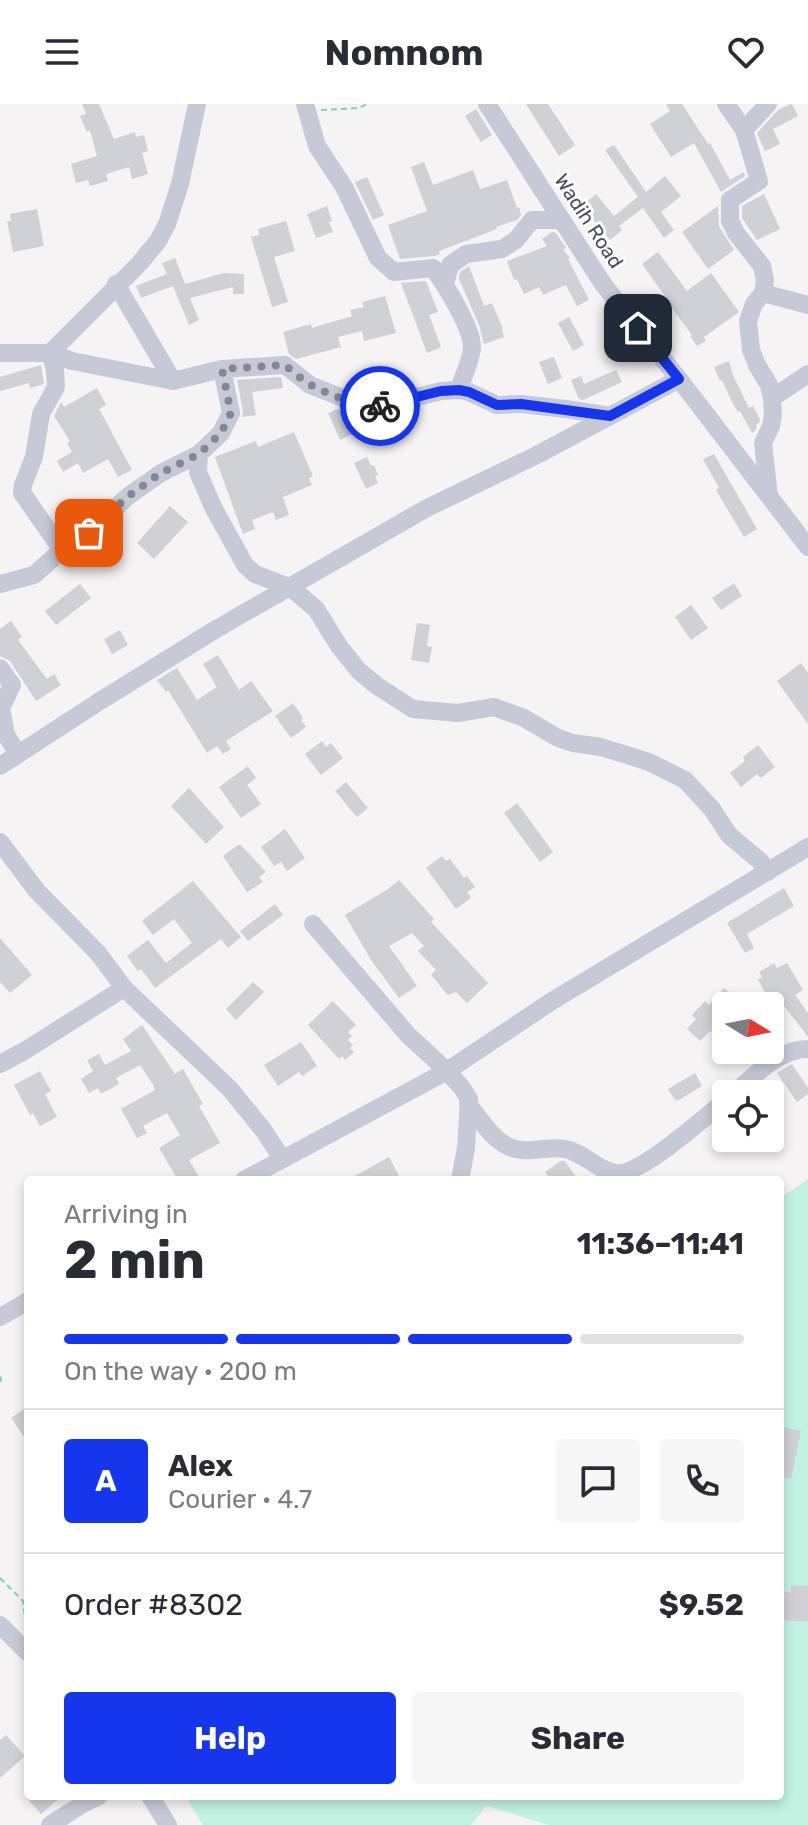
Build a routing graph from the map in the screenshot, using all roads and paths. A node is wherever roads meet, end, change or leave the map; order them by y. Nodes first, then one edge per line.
1 (197, 104) edge
2 (367, 104) edge
3 (487, 104) edge
4 (726, 104) edge
5 (768, 104) edge
6 (306, 107) edge
7 (744, 130) junction
8 (562, 220) junction
9 (116, 284) junction
10 (445, 284) junction
11 (763, 293) junction
12 (808, 305) edge
13 (0, 353) edge
14 (50, 353) junction
15 (222, 369) junction
16 (808, 374) edge
17 (679, 379) junction
18 (173, 381) junction
19 (459, 390) junction
20 (772, 398) junction
21 (610, 416) junction
22 (199, 454) junction
23 (769, 497) junction
24 (808, 547) edge
25 (62, 550) junction
26 (0, 584) edge
27 (291, 588) junction
28 (0, 668) edge
29 (18, 754) junction
30 (0, 766) edge
31 (0, 842) edge
32 (808, 847) edge
33 (768, 872) junction
34 (313, 924) dead end
35 (124, 988) junction
36 (808, 1049) edge
37 (0, 1064) edge
38 (447, 1071) junction
39 (750, 1080) edge
40 (468, 1104) junction
41 (712, 1111) edge
42 (282, 1159) junction
43 (251, 1176) edge
44 (461, 1176) edge
45 (24, 1303) edge
46 (0, 1317) edge
47 (0, 1376) edge
48 (0, 1385) edge
49 (0, 1578) edge
50 (24, 1610) edge
51 (0, 1625) edge
52 (24, 1649) edge
53 (90, 1800) edge
54 (152, 1800) edge
55 (50, 1825) edge
56 (168, 1825) edge

1 - 9 street
2 - 6 path
3 - 8 street, Wadih Road
4 - 7 street
5 - 7 street
6 - 10 street
7 - 11 street
8 - 10 street
8 - 17 street, Wadih Road
9 - 14 street
9 - 18 street
10 - 19 street
11 - 12 street
11 - 20 street
13 - 14 street
14 - 18 street
14 - 25 street
15 - 18 street
15 - 19 street
15 - 22 street
16 - 20 street
17 - 21 street
17 - 23 street, Wadih Road
19 - 21 street
20 - 23 street
21 - 27 street
22 - 25 street
22 - 27 street
23 - 24 street, Wadih Road
25 - 26 street
27 - 29 street
27 - 33 street
28 - 29 street
29 - 30 street
31 - 35 street
32 - 33 street
33 - 38 street
34 - 38 street
35 - 37 street
35 - 42 street
36 - 39 street
38 - 40 street
38 - 42 street
40 - 41 street
40 - 44 street
42 - 43 street
45 - 46 street
47 - 48 path
49 - 50 path
51 - 52 street
53 - 55 street
54 - 56 street

